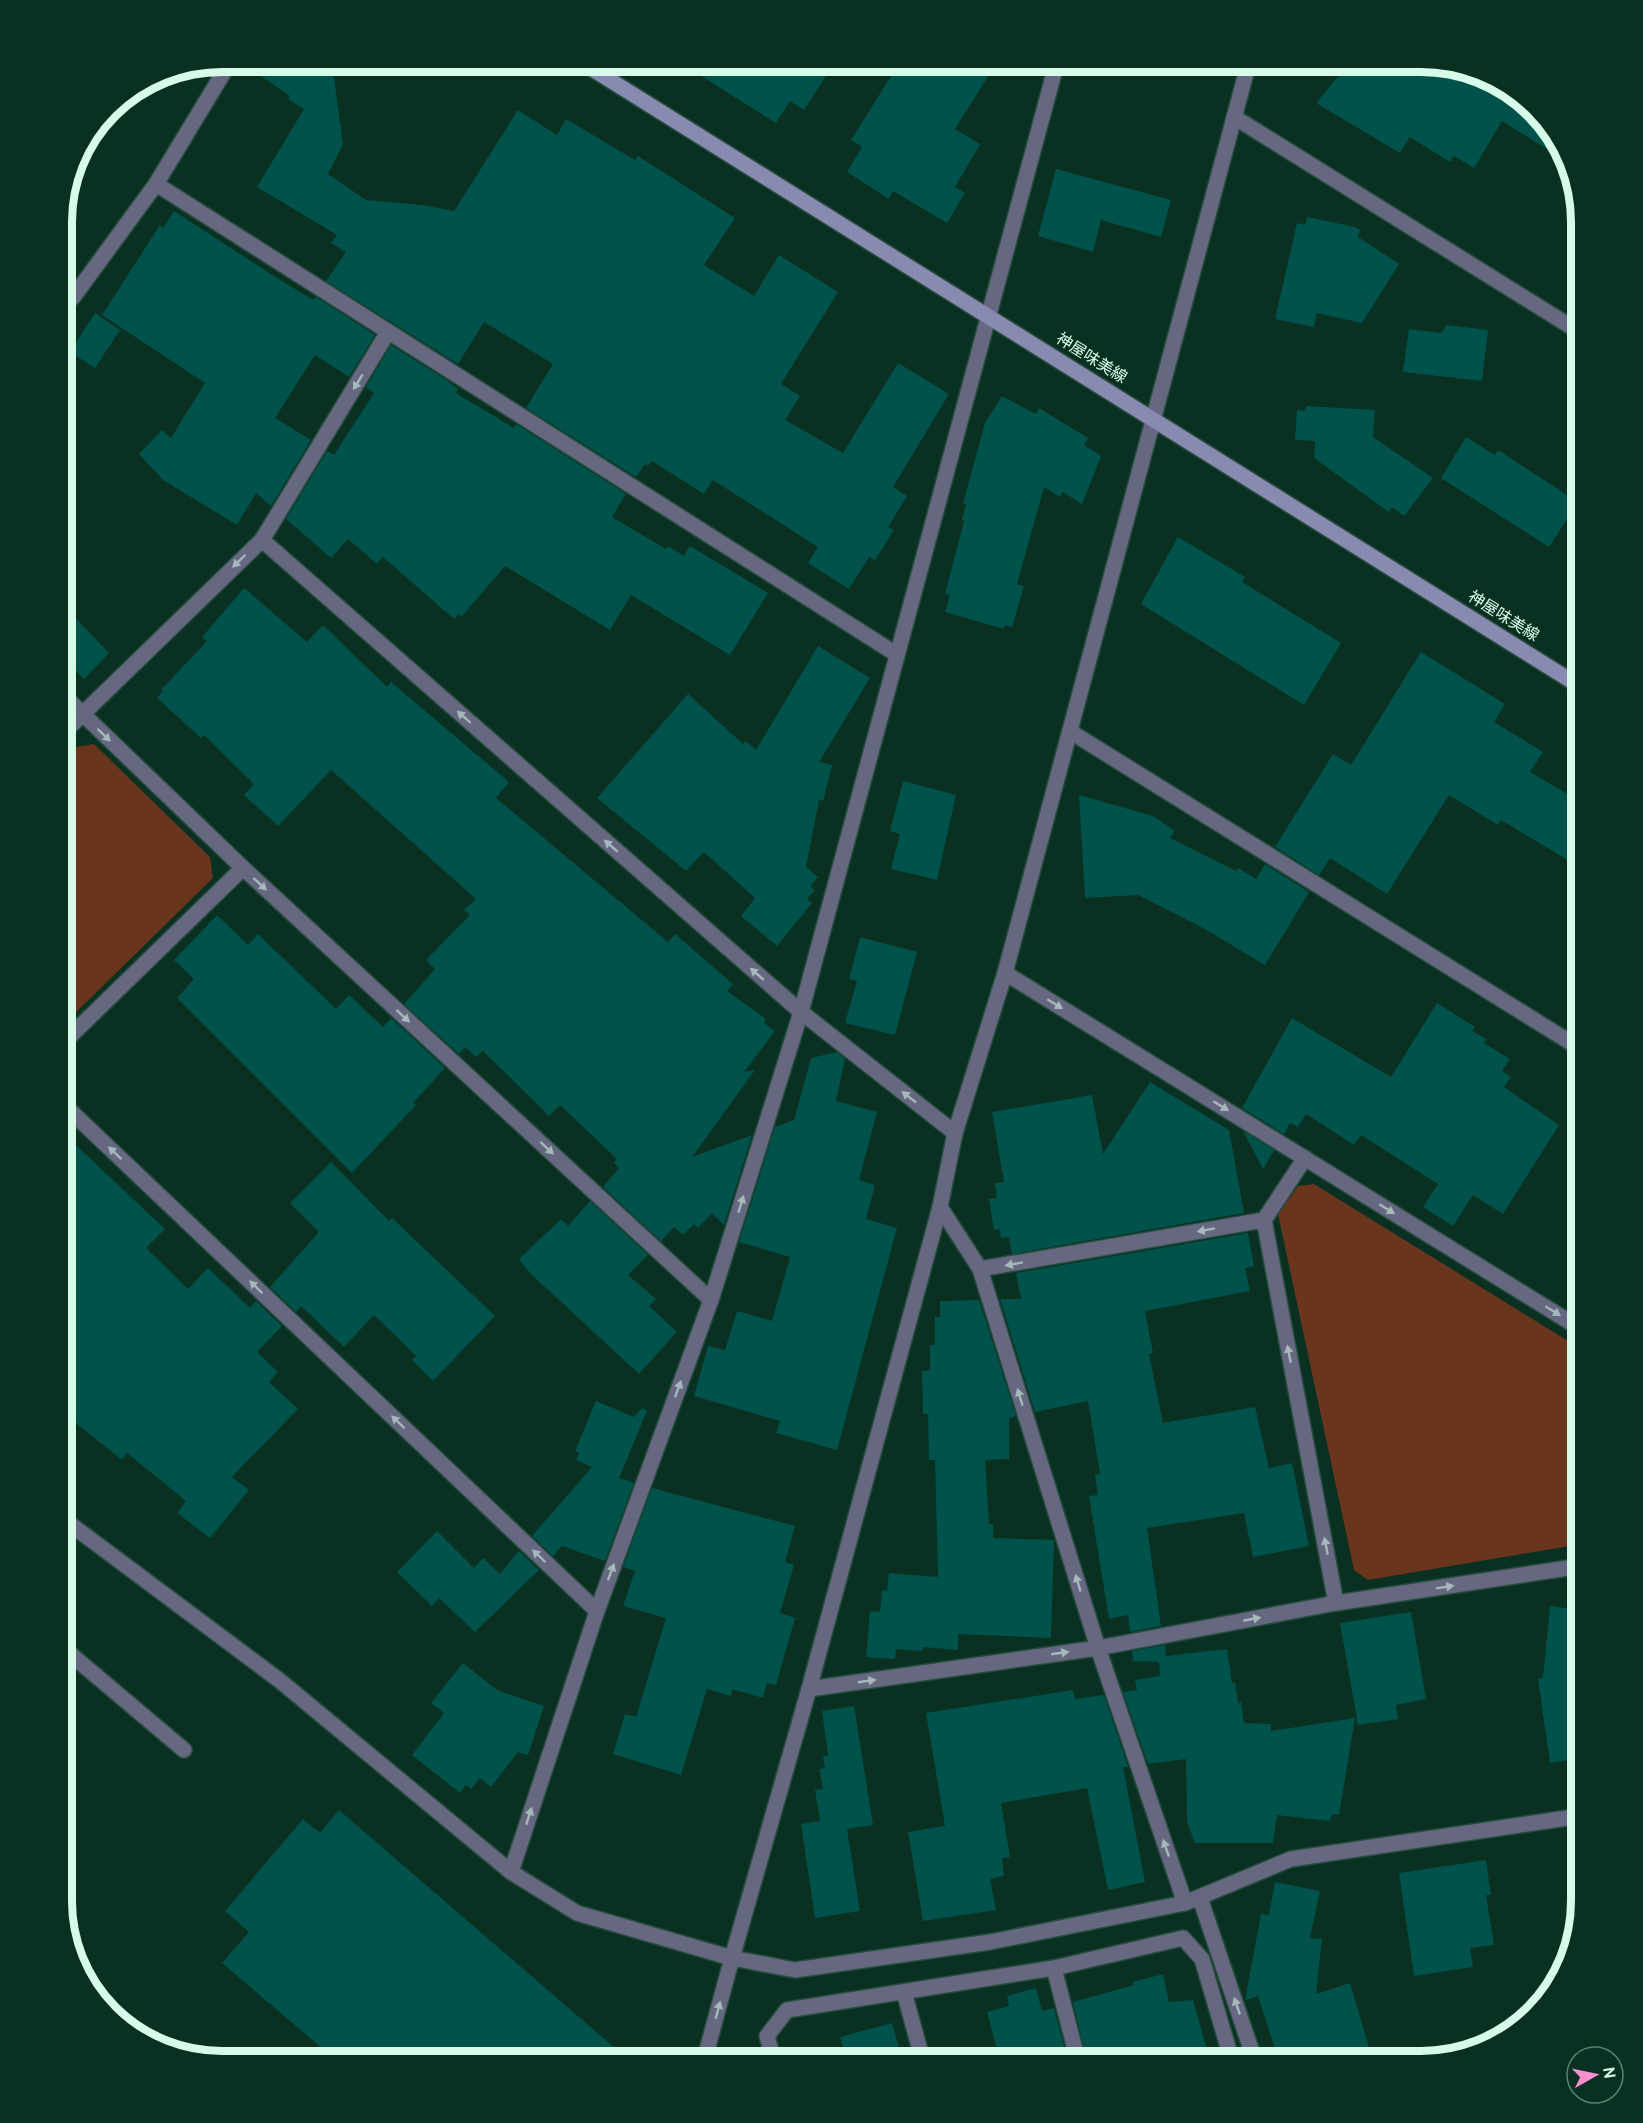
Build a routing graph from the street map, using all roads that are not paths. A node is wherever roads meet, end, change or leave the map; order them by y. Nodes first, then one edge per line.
1 (224, 72) edge
2 (597, 72) edge
3 (1054, 72) edge
4 (1246, 72) edge
5 (1234, 117) junction
6 (156, 184) junction
7 (72, 298) edge
8 (987, 315) junction
9 (1571, 327) edge
10 (388, 332) junction
11 (1152, 418) junction
12 (262, 540) junction
13 (896, 654) junction
14 (1571, 681) edge
15 (72, 704) edge
16 (82, 714) junction
17 (72, 724) edge
18 (1071, 732) junction
19 (243, 868) junction
20 (1005, 973) junction
21 (801, 1012) junction
22 (72, 1034) edge
23 (1571, 1043) edge
24 (72, 1112) edge
25 (955, 1133) junction
26 (1305, 1158) junction
27 (940, 1207) junction
28 (1264, 1220) junction
29 (980, 1269) junction
30 (711, 1300) junction
31 (1571, 1323) edge
32 (72, 1525) edge
33 (1571, 1568) edge
34 (1336, 1603) junction
35 (597, 1611) junction
36 (1098, 1648) junction
37 (72, 1655) edge
38 (809, 1689) junction
39 (184, 1750) dead end
40 (1571, 1817) edge
41 (511, 1872) junction
42 (1192, 1901) junction
43 (732, 1958) junction
44 (1054, 1968) junction
45 (904, 1992) junction
46 (707, 2051) edge
47 (771, 2051) edge
48 (920, 2051) edge
49 (1075, 2051) edge
50 (1229, 2051) edge
51 (1251, 2051) edge

1 - 6 street
2 - 8 main road, 神屋味美線
3 - 8 street
4 - 5 street
5 - 9 street
5 - 11 street
6 - 7 street
6 - 10 street
8 - 11 main road, 神屋味美線
8 - 13 street
10 -> 12 street
10 - 13 street
11 - 14 main road, 神屋味美線
11 - 18 street
12 -> 16 street
21 -> 12 street
13 - 21 street
15 - 16 street
16 - 17 street
16 -> 19 street
18 - 20 street
18 - 23 street
19 - 22 street
19 -> 30 street
20 - 25 street
20 -> 26 street
25 -> 21 street
30 -> 21 street
35 -> 24 street
25 - 27 street
26 - 28 street
26 -> 31 street
27 - 29 street
27 - 38 street
28 -> 29 street
34 -> 28 street
36 -> 29 street
35 -> 30 street
32 - 41 street
34 -> 33 street
36 -> 34 street
41 -> 35 street
38 -> 36 street
42 -> 36 street
37 - 39 street
38 - 43 street
40 - 42 street
41 - 43 street
42 - 43 street
51 -> 42 street
46 -> 43 street
44 - 45 street
44 - 49 street
44 - 50 street
45 - 47 street
45 - 48 street

